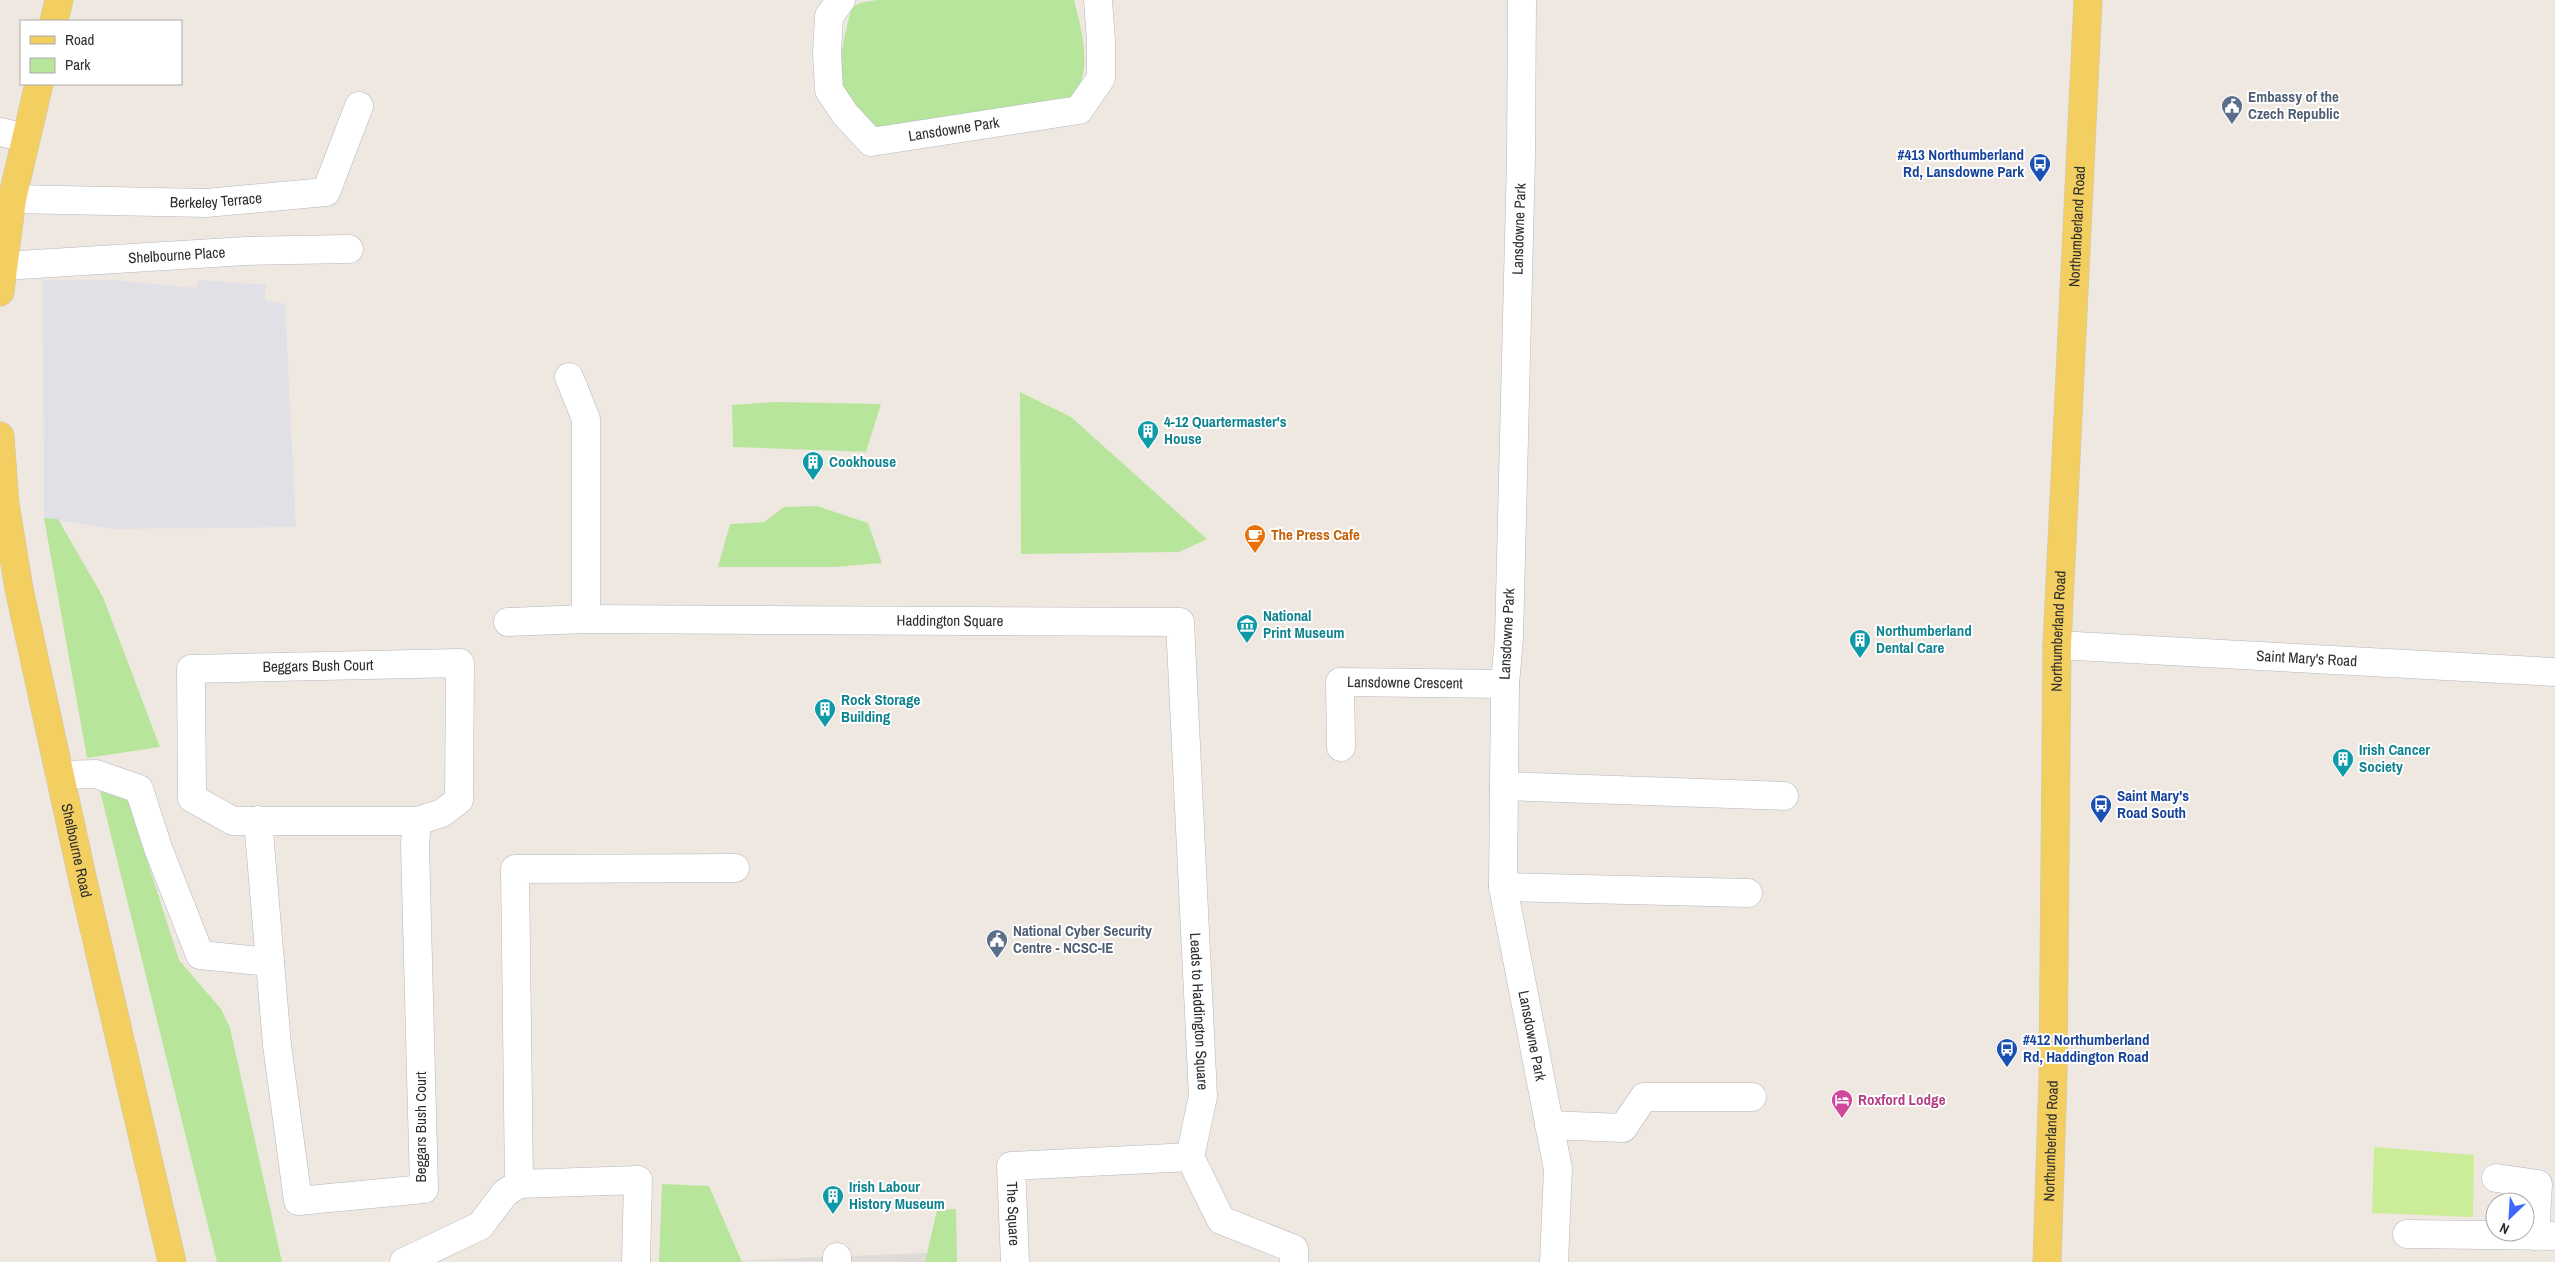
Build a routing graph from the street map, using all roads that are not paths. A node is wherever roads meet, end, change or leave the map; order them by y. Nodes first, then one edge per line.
1 (58, 0) edge
2 (841, 0) edge
3 (1098, 0) edge
4 (1522, 0) edge
5 (2088, 0) edge
6 (54, 20) edge
7 (39, 85) edge
8 (360, 106) dead end
9 (0, 132) edge
10 (26, 138) junction
11 (12, 200) junction
12 (349, 249) dead end
13 (2, 279) edge
14 (569, 377) dead end
15 (0, 436) edge
16 (586, 619) junction
17 (508, 622) dead end
18 (2057, 645) junction
19 (2555, 672) edge
20 (1505, 684) junction
21 (1341, 747) dead end
22 (59, 775) junction
23 (1504, 786) junction
24 (1784, 796) dead end
25 (258, 820) junction
26 (417, 821) junction
27 (1191, 836) joint
28 (735, 868) dead end
29 (1503, 887) junction
30 (1748, 894) dead end
31 (270, 962) junction
32 (1752, 1098) dead end
33 (1549, 1125) junction
34 (1190, 1157) junction
35 (2496, 1178) dead end
36 (519, 1184) junction
37 (2408, 1234) dead end
38 (2545, 1236) edge
39 (172, 1262) edge
40 (404, 1262) edge
41 (636, 1262) edge
42 (1014, 1262) edge
43 (1294, 1262) edge
44 (1554, 1262) edge
45 (2047, 1262) edge

1 - 6 main road
2 - 3 street, Lansdowne Park
4 - 20 street, Lansdowne Park
5 - 18 main road, Northumberland Road
7 - 10 main road
8 - 11 street, Berkeley Terrace
9 - 10 street
10 - 11 main road
11 - 13 main road
12 - 13 street, Shelbourne Place
14 - 16 street
15 - 22 main road, Shelbourne Road
16 - 17 street, Haddington Square
16 - 27 street, Haddington Square
18 - 19 street, Saint Mary's Road
18 - 45 main road, Northumberland Road
20 - 21 street, Lansdowne Crescent
20 - 23 street, Lansdowne Park
22 - 31 street
22 - 39 main road, Shelbourne Road
23 - 24 street
23 - 29 street, Lansdowne Park
25 - 26 street, Beggars Bush Court
25 - 26 street, Beggars Bush Court
25 - 31 street, Beggars Bush Court
26 - 31 street, Beggars Bush Court
27 - 34 street, Leads to Haddington Square
28 - 36 street
29 - 30 street
29 - 33 street, Lansdowne Park
32 - 33 street
33 - 44 street, Lansdowne Park
34 - 42 street, The Square
34 - 43 street
35 - 38 street
36 - 40 street
36 - 41 street
37 - 38 street

